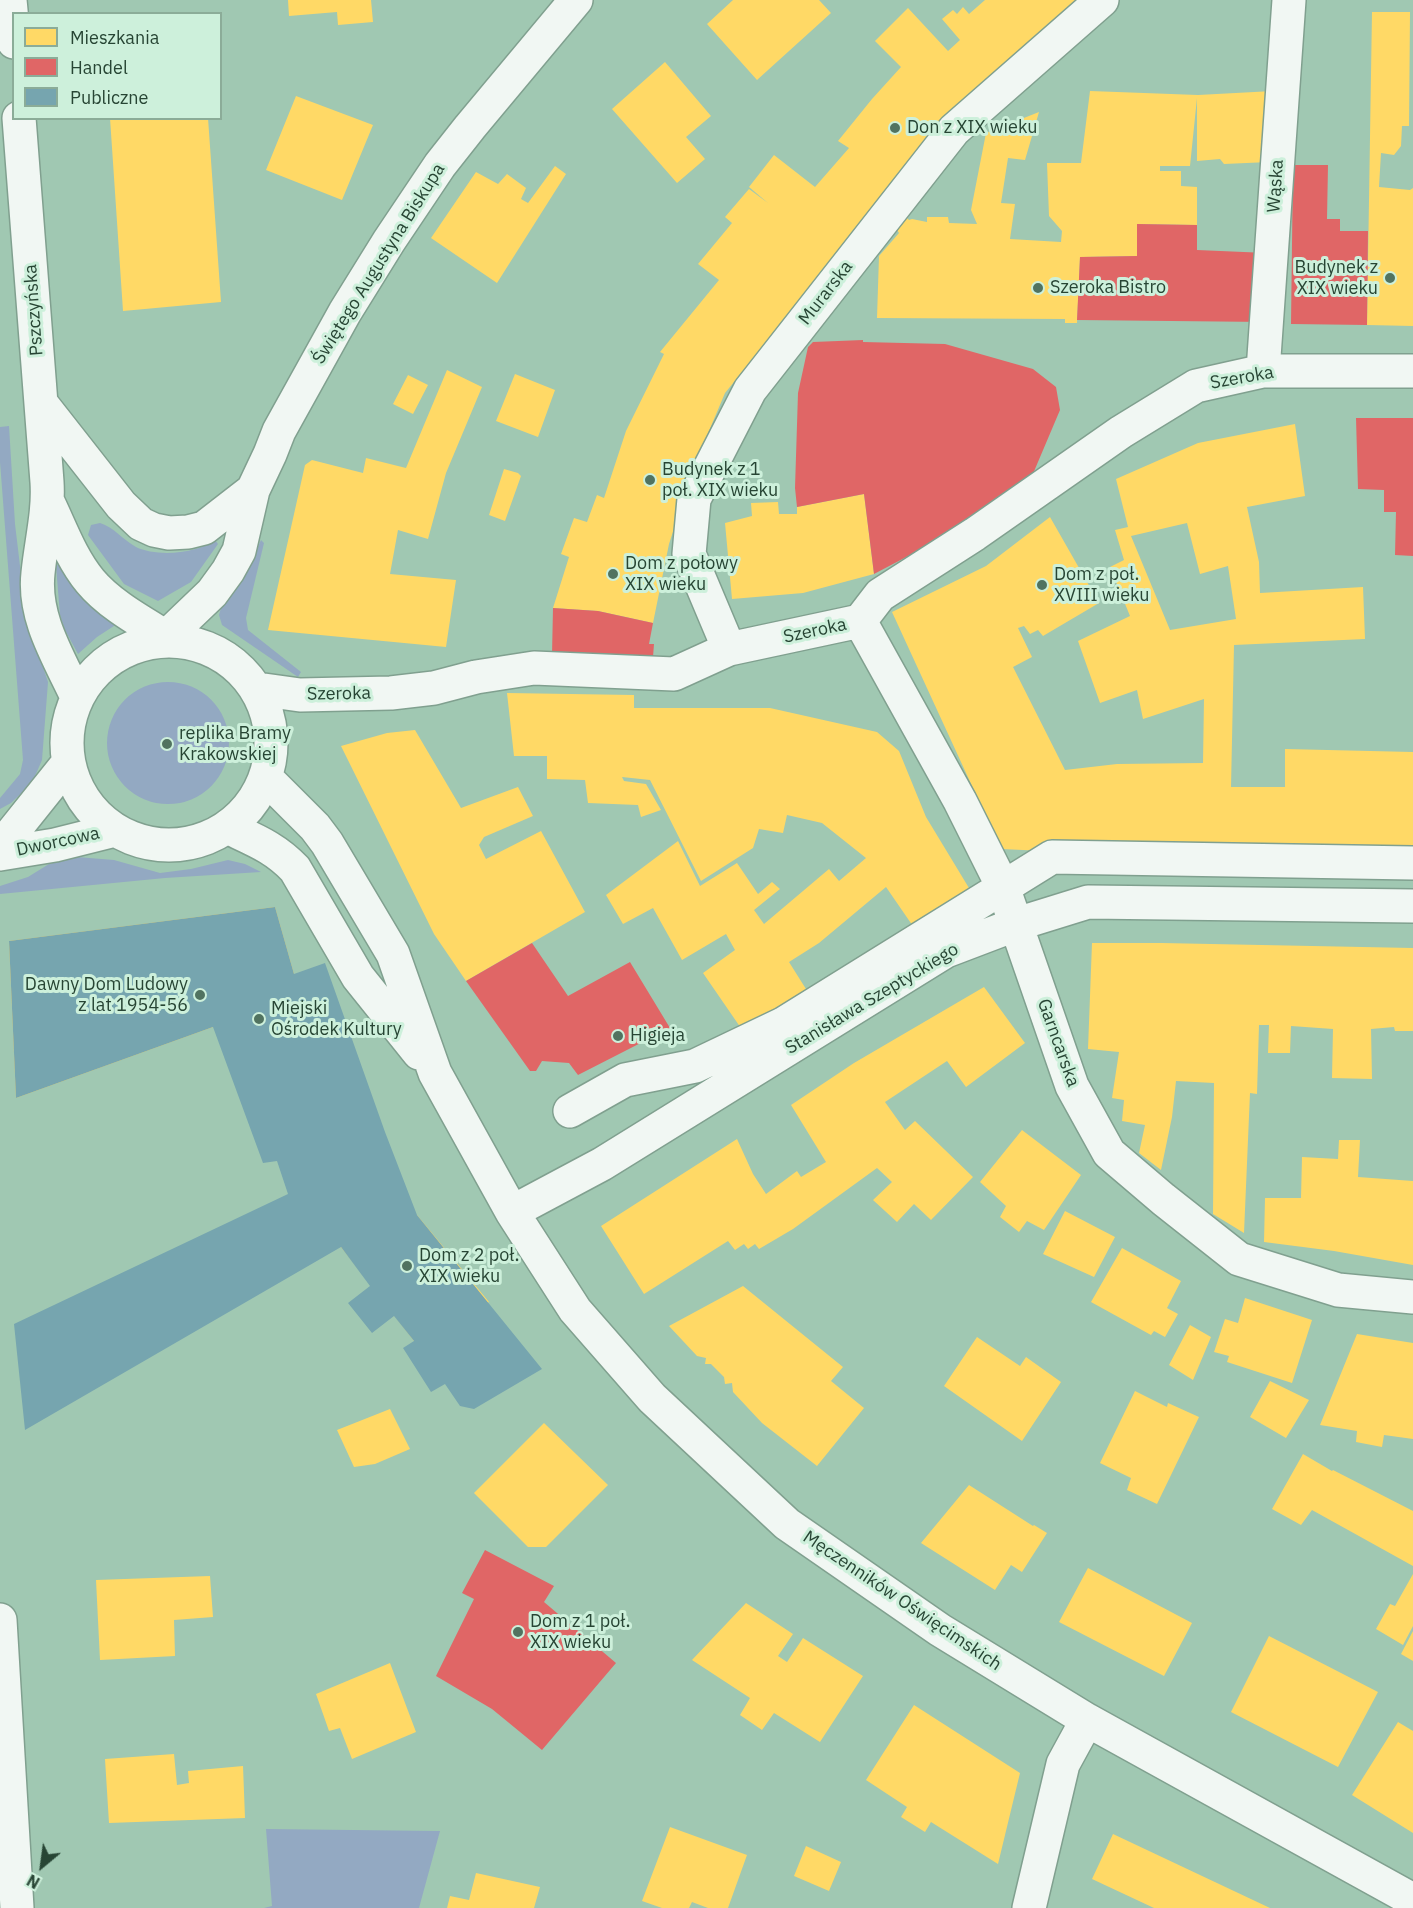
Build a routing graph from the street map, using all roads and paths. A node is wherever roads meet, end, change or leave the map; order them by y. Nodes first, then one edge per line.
1 (10, 0) edge
2 (576, 0) edge
3 (1102, 0) edge
4 (1289, 0) edge
5 (12, 21) edge
6 (19, 120) edge
7 (1263, 371) junction
8 (1413, 371) edge
9 (41, 403) junction
10 (253, 490) junction
11 (48, 502) junction
12 (860, 621) junction
13 (166, 637) junction
14 (729, 649) junction
15 (257, 689) junction
16 (77, 697) junction
17 (68, 763) junction
18 (265, 777) junction
19 (227, 827) junction
20 (115, 830) junction
21 (0, 848) edge
22 (0, 854) edge
23 (1413, 863) edge
24 (1003, 887) junction
25 (1413, 906) edge
26 (1017, 924) junction
27 (435, 1073) junction
28 (570, 1111) dead end
29 (512, 1212) junction
30 (1413, 1297) edge
31 (0, 1620) edge
32 (1087, 1720) junction
33 (1413, 1899) edge
34 (17, 1908) edge
35 (1029, 1908) edge

1 - 5 street
2 - 10 street, Świętego Augustyna Biskupa
3 - 14 street, Murarska
4 - 7 street, Wąska
6 - 9 street, Pszczyńska
7 - 8 street, Szeroka
7 - 12 street, Szeroka
9 - 10 street, Świętego Augustyna Biskupa
9 - 11 street, Pszczyńska
10 - 13 street, Świętego Augustyna Biskupa
11 - 13 street, Pszczyńska
11 - 16 street, Pszczyńska
12 - 14 street, Szeroka
12 - 24 street, Garncarska
13 - 15 street
13 - 16 street
14 - 15 street, Szeroka
15 - 18 street
16 - 17 street
17 - 20 street
17 - 21 street, Dworcowa
18 - 19 street
18 - 27 street
19 - 20 street
19 - 27 street
20 - 22 street, Dworcowa
23 - 24 street
24 - 26 street, Garncarska
24 - 28 street
25 - 26 street, Stanisława Szeptyckiego
26 - 29 street, Stanisława Szeptyckiego
26 - 30 street, Garncarska
27 - 29 street, Męczenników Oświęcimskich
29 - 32 street, Męczenników Oświęcimskich
31 - 34 street
32 - 33 street, Męczenników Oświęcimskich
32 - 35 street

